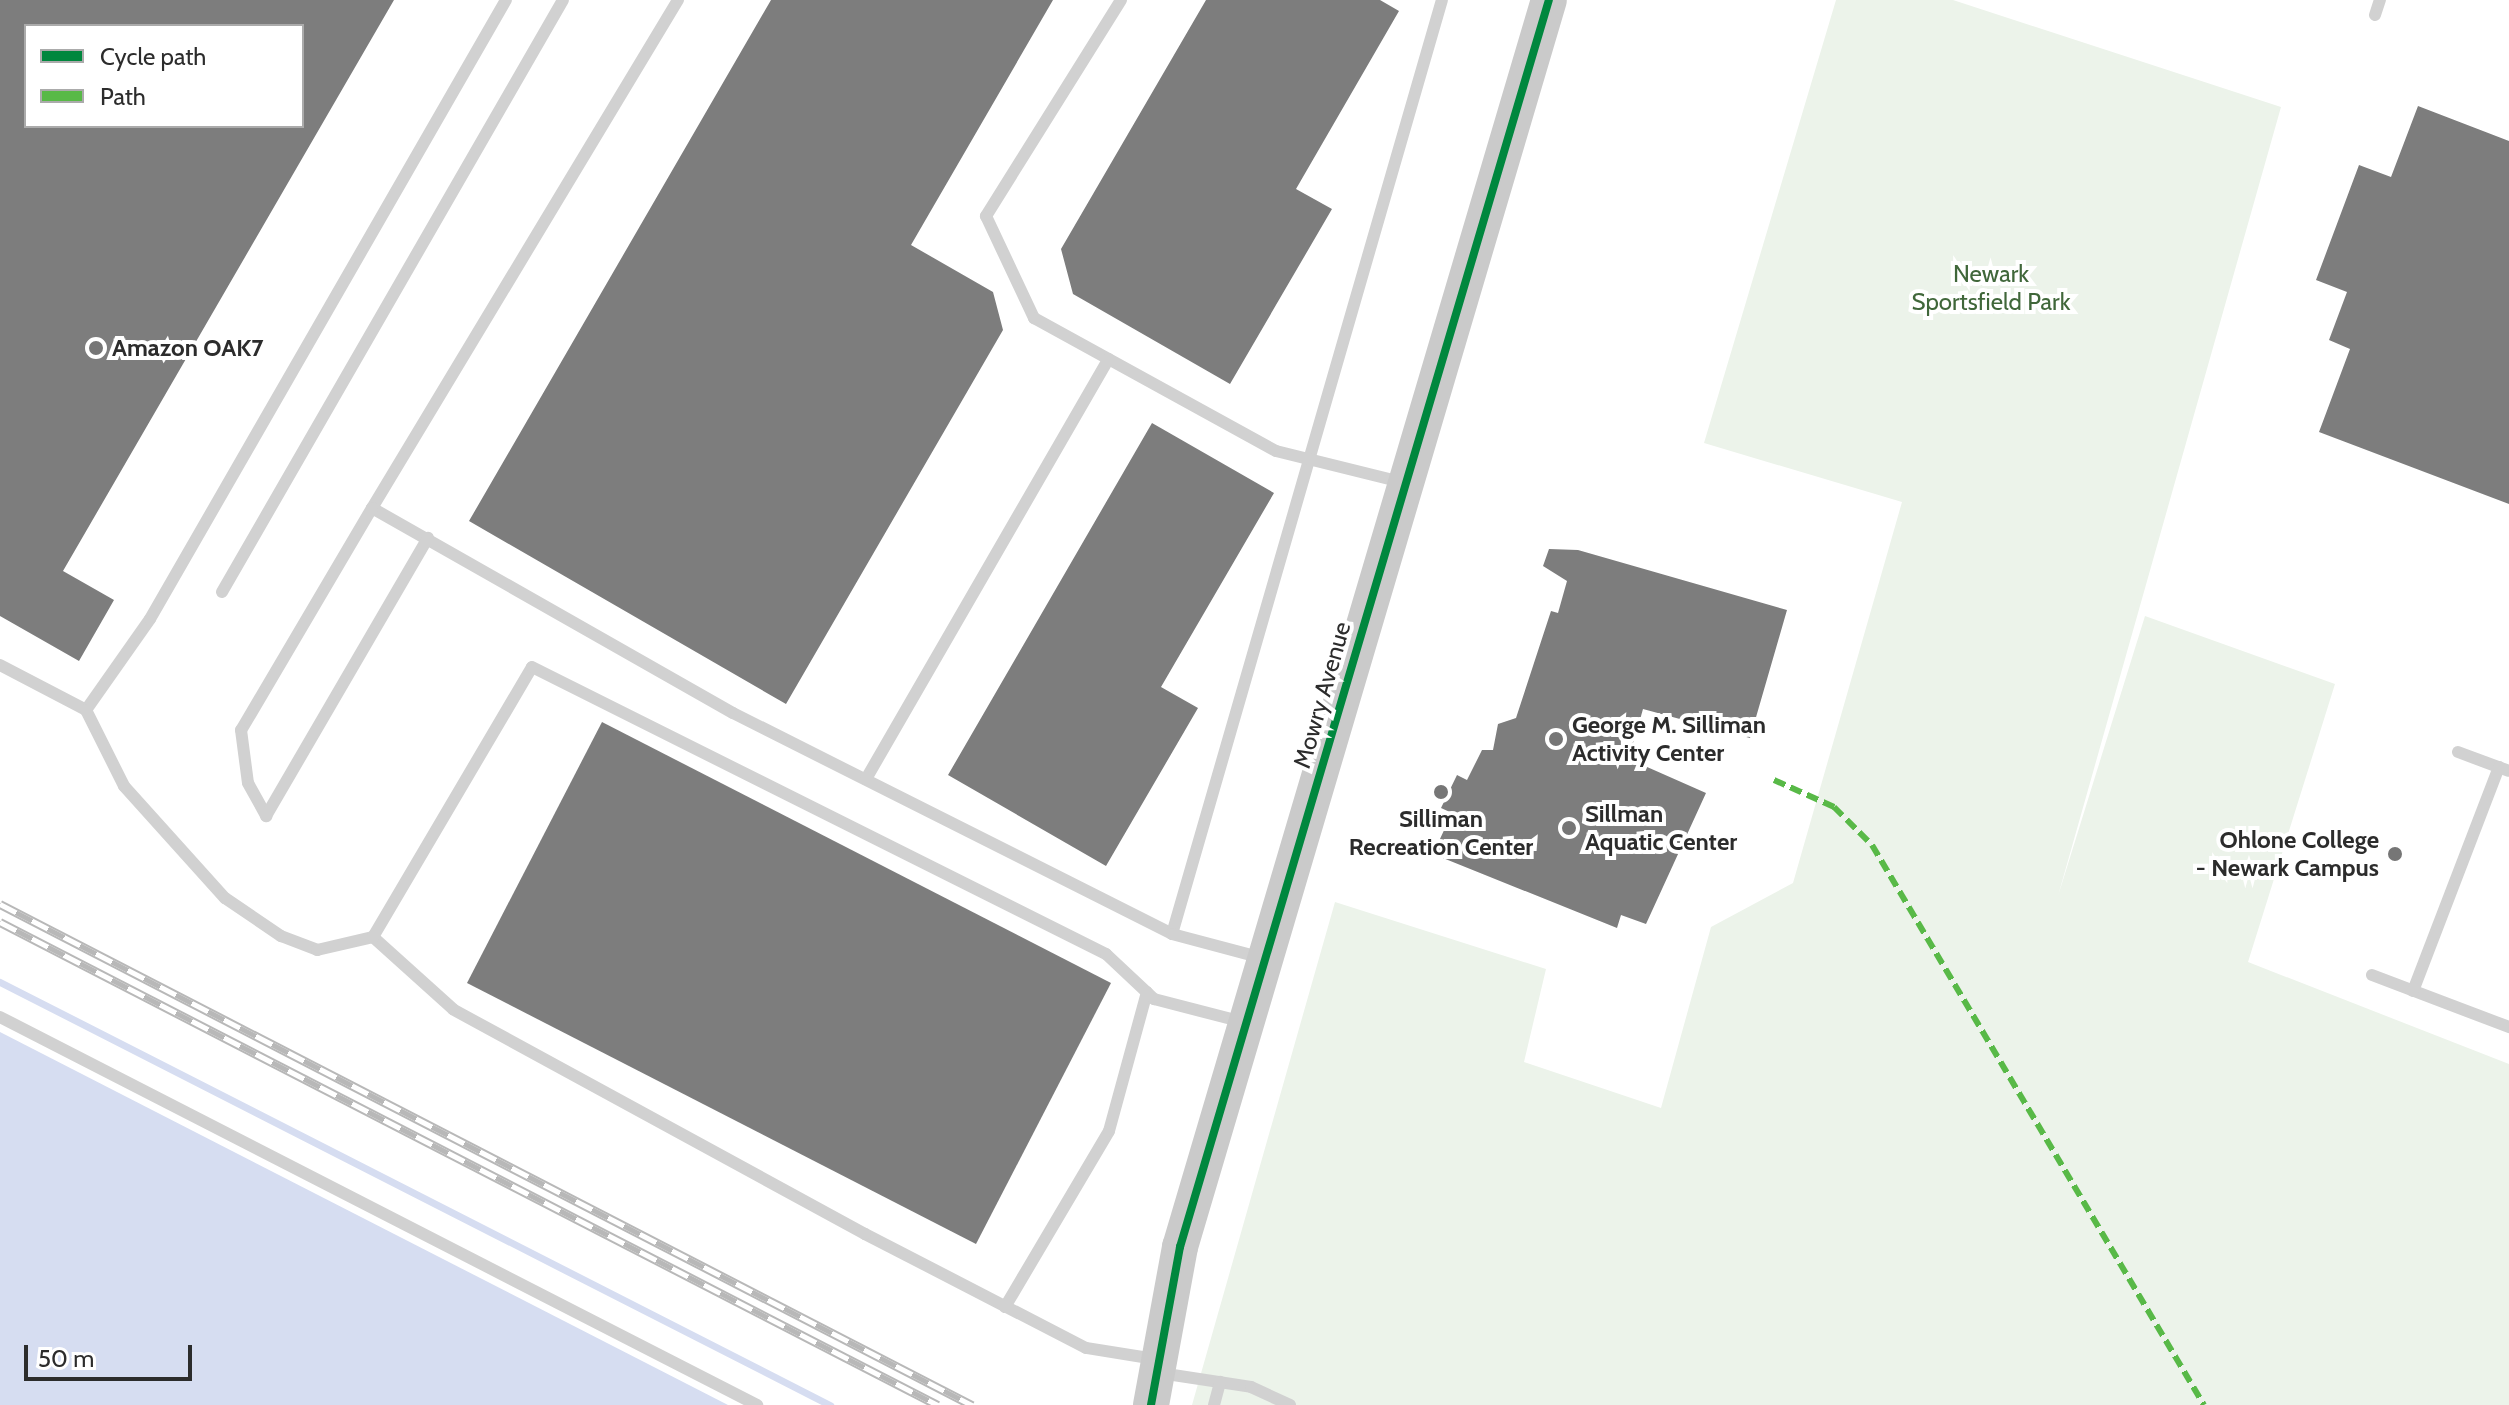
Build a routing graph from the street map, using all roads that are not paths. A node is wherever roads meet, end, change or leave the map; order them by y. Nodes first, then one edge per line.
1 (506, 0) edge
2 (563, 0) edge
3 (678, 0) edge
4 (1121, 0) edge
5 (1442, 0) edge
6 (2380, 0) edge
7 (1543, 2) edge
8 (2375, 15) dead end
9 (1108, 359) junction
10 (1309, 460) junction
11 (1406, 483) junction
12 (372, 508) junction
13 (428, 538) junction
14 (222, 592) dead end
15 (0, 665) edge
16 (86, 710) junction
17 (2458, 752) dead end
18 (2504, 769) edge
19 (866, 779) junction
20 (1172, 934) junction
21 (373, 937) junction
22 (1265, 959) junction
23 (2372, 975) dead end
24 (2413, 991) junction
25 (1147, 992) junction
26 (0, 1017) edge
27 (1246, 1022) junction
28 (2509, 1027) edge
29 (1005, 1307) junction
30 (1156, 1379) edge
31 (1220, 1382) junction
32 (757, 1405) edge
33 (1214, 1405) edge
34 (1290, 1405) edge

1 - 16 lane
2 - 14 lane
3 - 12 lane
4 - 9 lane
5 - 10 lane
6 - 8 lane
7 - 11 main road, Mowry Avenue
9 - 10 lane
9 - 19 lane
10 - 11 lane
10 - 20 lane
11 - 22 main road, Mowry Avenue
12 - 13 lane
12 - 13 lane
13 - 19 lane
15 - 16 lane
16 - 21 lane
17 - 18 lane
18 - 24 lane
19 - 20 lane
20 - 22 lane
21 - 25 lane
21 - 29 lane
22 - 27 main road, Mowry Avenue
23 - 24 lane
24 - 28 lane
25 - 27 lane
25 - 29 lane
26 - 32 lane
27 - 30 main road, Mowry Avenue
29 - 30 lane
30 - 31 lane
31 - 33 lane
31 - 34 lane

